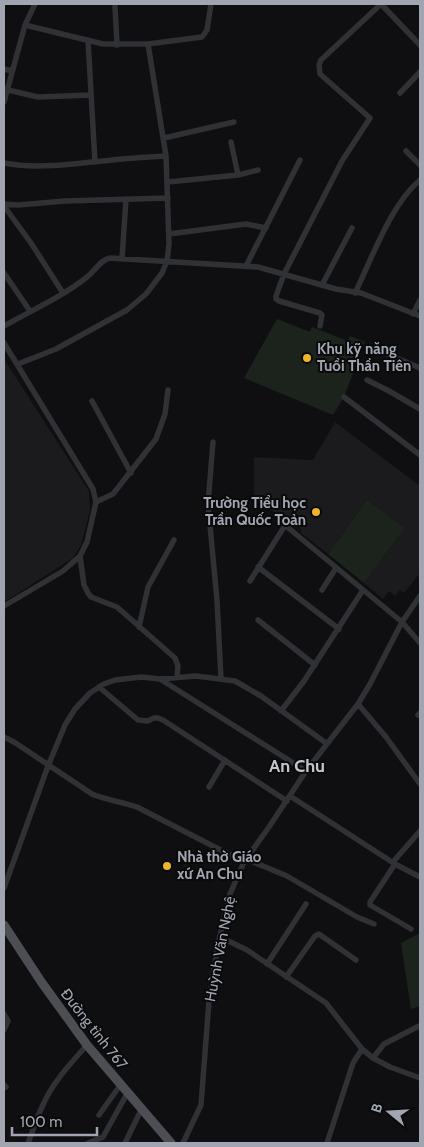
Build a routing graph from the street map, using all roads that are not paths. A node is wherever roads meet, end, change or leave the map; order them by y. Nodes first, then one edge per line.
1 (35, 4) edge
2 (211, 4) edge
3 (381, 4) edge
4 (115, 7) dead end
5 (24, 25) junction
6 (88, 40) junction
7 (117, 44) junction
8 (148, 44) junction
9 (420, 45) edge
10 (4, 69) edge
11 (12, 71) junction
12 (420, 72) edge
13 (8, 90) junction
14 (400, 93) dead end
15 (91, 95) junction
16 (4, 102) edge
17 (234, 122) dead end
18 (164, 138) junction
19 (231, 142) dead end
20 (406, 151) dead end
21 (166, 156) junction
22 (300, 160) dead end
23 (95, 162) junction
24 (4, 163) edge
25 (420, 165) edge
26 (258, 170) dead end
27 (238, 175) junction
28 (420, 180) edge
29 (168, 182) junction
30 (168, 198) junction
31 (126, 199) junction
32 (4, 205) edge
33 (266, 228) junction
34 (352, 228) dead end
35 (169, 234) junction
36 (122, 259) junction
37 (167, 261) junction
38 (246, 266) junction
39 (4, 273) edge
40 (284, 274) junction
41 (322, 285) junction
42 (63, 293) junction
43 (355, 293) junction
44 (420, 300) edge
45 (30, 311) junction
46 (413, 314) junction
47 (420, 316) edge
48 (4, 326) edge
49 (320, 326) dead end
50 (4, 343) edge
51 (373, 348) dead end
52 (18, 364) junction
53 (420, 368) edge
54 (367, 380) dead end
55 (168, 390) dead end
56 (344, 397) dead end
57 (92, 401) dead end
58 (420, 409) edge
59 (213, 442) dead end
60 (420, 455) edge
61 (131, 473) junction
62 (96, 502) junction
63 (174, 540) dead end
64 (80, 556) junction
65 (258, 567) junction
66 (336, 568) junction
67 (250, 581) dead end
68 (322, 590) dead end
69 (363, 590) junction
70 (420, 596) edge
71 (4, 606) edge
72 (258, 620) dead end
73 (402, 622) junction
74 (139, 627) junction
75 (339, 629) junction
76 (420, 643) edge
77 (315, 665) junction
78 (177, 677) junction
79 (221, 678) junction
80 (160, 679) junction
81 (99, 687) junction
82 (358, 704) junction
83 (281, 711) junction
84 (4, 737) edge
85 (326, 743) junction
86 (225, 760) junction
87 (48, 766) junction
88 (306, 771) junction
89 (420, 784) edge
90 (209, 786) dead end
91 (289, 798) junction
92 (420, 831) edge
93 (245, 861) junction
94 (394, 863) junction
95 (420, 877) edge
96 (4, 888) edge
97 (306, 904) dead end
98 (374, 924) dead end
99 (4, 926) edge
100 (411, 929) dead end
101 (220, 937) junction
102 (356, 960) dead end
103 (267, 964) junction
104 (286, 977) junction
105 (4, 1014) edge
106 (419, 1026) edge
107 (4, 1030) edge
108 (87, 1045) junction
109 (362, 1049) junction
110 (373, 1058) junction
111 (420, 1078) edge
112 (121, 1084) junction
113 (128, 1092) junction
114 (142, 1108) junction
115 (99, 1115) dead end
116 (28, 1143) edge
117 (88, 1143) edge
118 (125, 1143) edge
119 (171, 1143) edge
120 (183, 1143) edge
121 (326, 1143) edge

1 - 5 street
2 - 8 street
3 - 9 street
3 - 40 street
4 - 7 street
5 - 6 street
5 - 11 street
6 - 7 street
6 - 15 street
7 - 8 street
8 - 18 street
10 - 11 street
11 - 13 street
12 - 14 street
13 - 15 street
13 - 16 street
15 - 23 street
17 - 18 street
18 - 21 street
19 - 27 street
20 - 25 street
21 - 23 street
21 - 29 street
22 - 33 street
23 - 24 street
26 - 27 street
27 - 29 street
28 - 43 street
29 - 30 street
30 - 31 street
30 - 35 street
31 - 32 street
31 - 36 street
32 - 42 street
33 - 35 street
33 - 38 street
34 - 41 street
35 - 37 street
36 - 37 street
36 - 42 street
37 - 38 street
37 - 52 street
38 - 40 street
39 - 45 street
40 - 41 street
40 - 49 street
41 - 43 street
42 - 45 street
43 - 46 street
44 - 46 street
45 - 48 street
46 - 47 street
50 - 52 street
51 - 53 street
52 - 62 street
54 - 58 street
55 - 61 street
56 - 60 street
57 - 61 street
59 - 79 street
61 - 62 street
62 - 64 street
63 - 74 street
64 - 71 street
64 - 74 street
65 - 66 street
65 - 67 street
65 - 75 street
66 - 68 street
66 - 69 street
69 - 73 street
69 - 75 street
70 - 73 street, Huỳnh Văn Nghệ
72 - 77 street
73 - 76 street
73 - 82 street, Huỳnh Văn Nghệ
74 - 78 street
75 - 77 street
77 - 83 street
78 - 79 street
78 - 80 street
79 - 83 street
80 - 81 street
80 - 88 street
81 - 86 street
81 - 87 street
82 - 85 street, Huỳnh Văn Nghệ
82 - 89 street
83 - 85 street
84 - 87 street
85 - 88 street, Huỳnh Văn Nghệ
86 - 90 street
86 - 91 street
87 - 93 street
87 - 96 street
88 - 91 street, Huỳnh Văn Nghệ
91 - 93 street, Huỳnh Văn Nghệ
91 - 94 street
92 - 94 street
93 - 98 street
93 - 101 street, Huỳnh Văn Nghệ
94 - 95 street
94 - 100 street
97 - 103 street
99 - 108 main road, Đường tỉnh 767
101 - 103 street
101 - 120 street, Huỳnh Văn Nghệ
102 - 104 street
103 - 104 street
104 - 109 street
105 - 107 street
106 - 110 street
108 - 112 main road, Đường tỉnh 767
108 - 116 street
109 - 110 street
109 - 121 street
110 - 111 street
112 - 113 main road, Đường tỉnh 767
112 - 115 street
113 - 114 main road, Đường tỉnh 767
113 - 117 street
114 - 118 street
114 - 119 main road, Đường tỉnh 767

